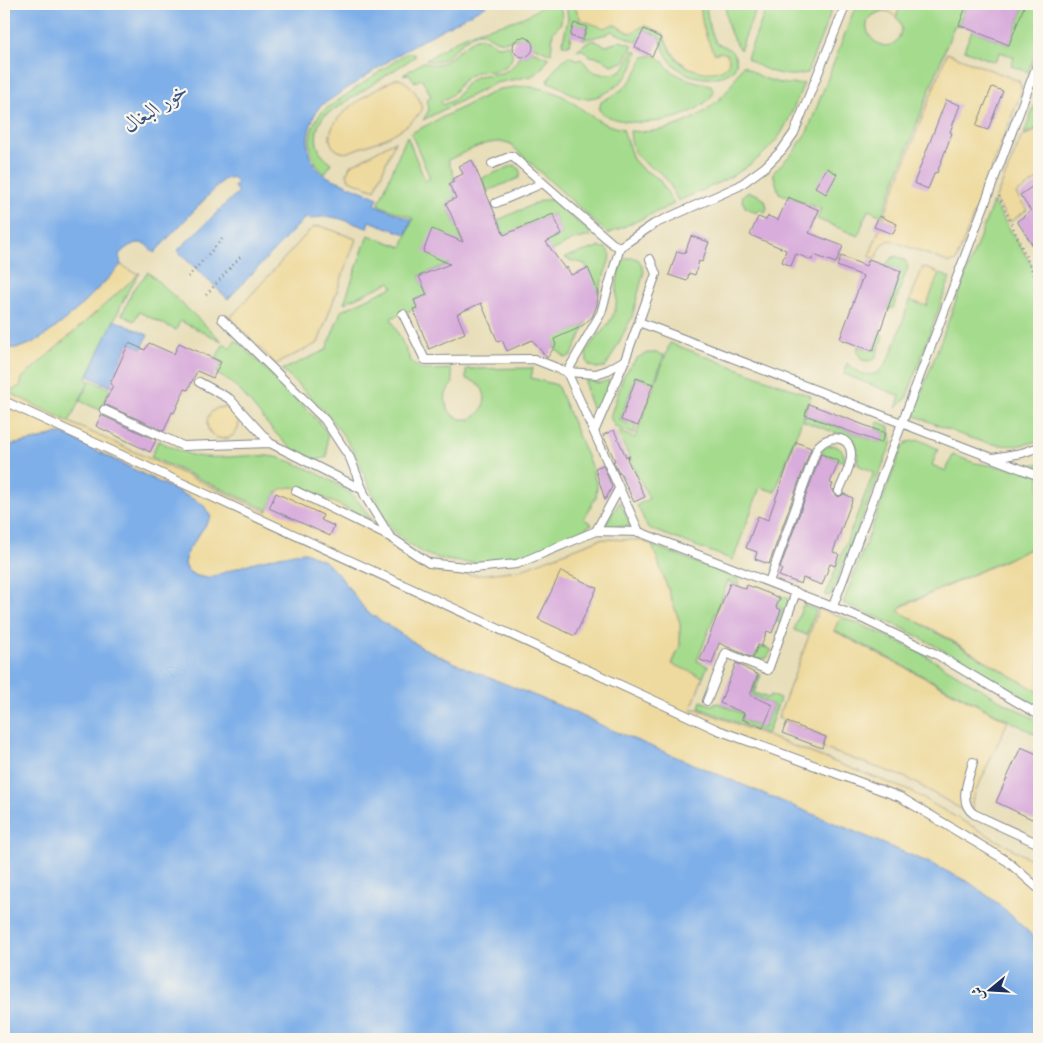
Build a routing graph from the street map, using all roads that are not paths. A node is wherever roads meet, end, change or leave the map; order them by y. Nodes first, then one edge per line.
1 (846, 4) edge
2 (1039, 60) edge
3 (492, 164) dead end
4 (543, 182) junction
5 (496, 202) dead end
6 (620, 247) junction
7 (650, 259) dead end
8 (404, 314) dead end
9 (222, 319) dead end
10 (638, 322) junction
11 (625, 360) junction
12 (567, 372) junction
13 (199, 382) dead end
14 (4, 401) edge
15 (104, 410) dead end
16 (902, 424) junction
17 (594, 432) junction
18 (270, 443) junction
19 (1039, 447) edge
20 (991, 458) junction
21 (1039, 476) edge
22 (619, 489) junction
23 (363, 490) junction
24 (296, 491) dead end
25 (839, 491) dead end
26 (596, 531) junction
27 (639, 532) junction
28 (390, 537) junction
29 (769, 582) junction
30 (796, 592) junction
31 (833, 606) junction
32 (707, 701) dead end
33 (1039, 715) edge
34 (973, 762) dead end
35 (1039, 844) edge
36 (1039, 889) edge

1 - 6 lane
2 - 16 lane
3 - 4 lane
4 - 5 lane
4 - 6 lane
6 - 12 lane
7 - 10 lane
8 - 12 lane
9 - 23 lane
10 - 11 lane
10 - 16 lane
11 - 12 lane
11 - 17 lane
12 - 17 lane
13 - 18 lane
14 - 36 lane
15 - 18 lane
16 - 20 lane
16 - 31 lane
17 - 22 lane
18 - 23 lane
19 - 20 lane
20 - 21 lane
22 - 26 lane
22 - 27 lane
23 - 28 lane
24 - 28 lane
25 - 29 lane
26 - 27 lane
26 - 28 lane
27 - 29 lane
29 - 30 lane
30 - 31 lane
30 - 32 lane
31 - 33 lane
34 - 35 lane

